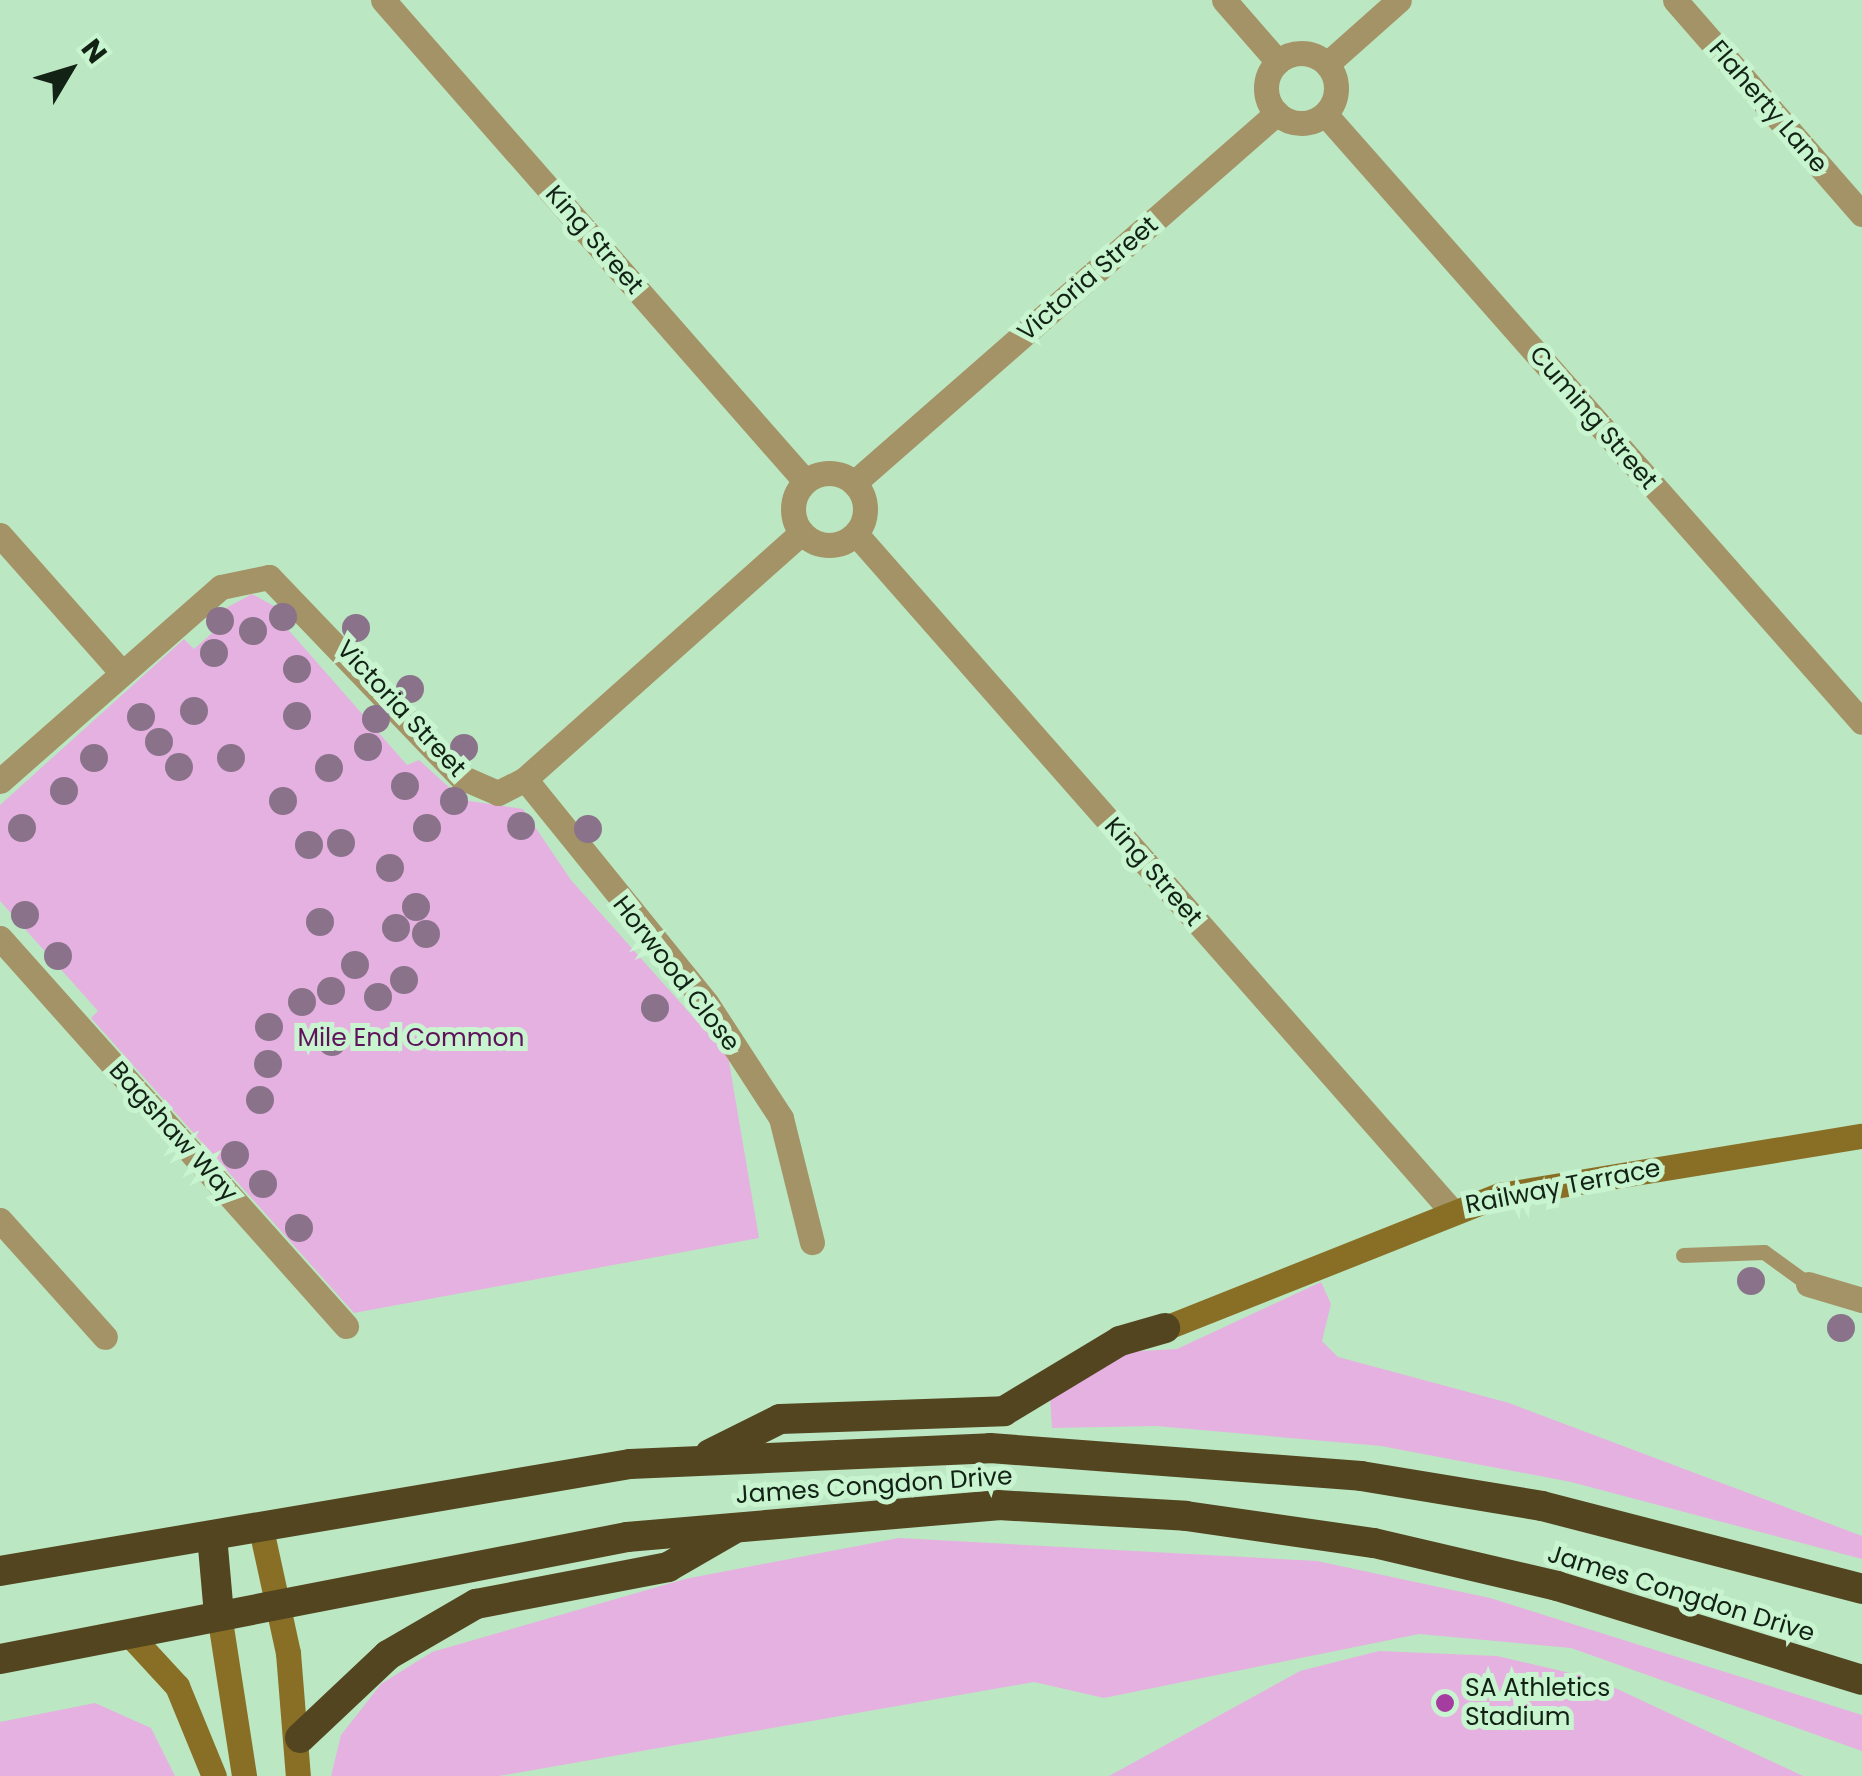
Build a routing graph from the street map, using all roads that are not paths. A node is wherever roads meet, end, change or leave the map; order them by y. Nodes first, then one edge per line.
1 (383, 0) edge
2 (1224, 0) edge
3 (1400, 0) edge
4 (1675, 0) edge
5 (1278, 62) junction
6 (1328, 64) junction
7 (1277, 114) junction
8 (1325, 114) junction
9 (1862, 214) edge
10 (805, 481) junction
11 (854, 483) junction
12 (801, 534) junction
13 (856, 534) junction
14 (0, 535) edge
15 (122, 673) junction
16 (1862, 722) edge
17 (525, 779) junction
18 (0, 781) edge
19 (0, 938) edge
20 (1862, 1136) edge
21 (1451, 1210) junction
22 (3, 1231) edge
23 (812, 1242) dead end
24 (1683, 1255) dead end
25 (1808, 1284) joint
26 (1862, 1300) edge
27 (346, 1326) dead end
28 (1165, 1328) joint
29 (105, 1337) dead end
30 (698, 1460) junction
31 (743, 1523) junction
32 (260, 1529) junction
33 (212, 1536) junction
34 (0, 1571) edge
35 (1862, 1589) edge
36 (280, 1603) junction
37 (219, 1614) junction
38 (129, 1634) junction
39 (0, 1659) edge
40 (1862, 1680) edge
41 (300, 1738) junction
42 (214, 1776) edge
43 (244, 1776) edge
44 (298, 1776) edge

1 - 10 street, King Street
2 - 5 street
3 - 6 street
4 - 9 street, Flaherty Lane
5 - 6 street
5 - 7 street
6 - 8 street
7 - 8 street
7 - 11 street, Victoria Street
8 - 16 street, Cuming Street
10 - 11 street
10 - 12 street
11 - 13 street
12 - 13 street
12 - 17 street
13 - 21 street, King Street
14 - 15 street
15 - 17 street, Victoria Street
15 - 18 street, Victoria Street
17 - 23 street, Horwood Close
19 - 27 street, Bagshaw Way
20 - 21 street, Railway Terrace
21 - 28 street, Railway Terrace
22 - 29 street
24 - 25 lane
25 - 26 street
28 - 30 highway
30 - 32 highway, James Congdon Drive
30 - 35 highway, James Congdon Drive
31 - 36 highway, James Congdon Drive
31 - 40 highway, James Congdon Drive
31 - 41 highway
32 - 33 highway, James Congdon Drive
32 - 36 street
33 - 34 highway, James Congdon Drive
33 - 37 highway
36 - 37 highway, James Congdon Drive
36 - 41 street
37 - 38 highway, James Congdon Drive
37 - 43 street
38 - 39 highway, James Congdon Drive
38 - 42 street
41 - 44 street

